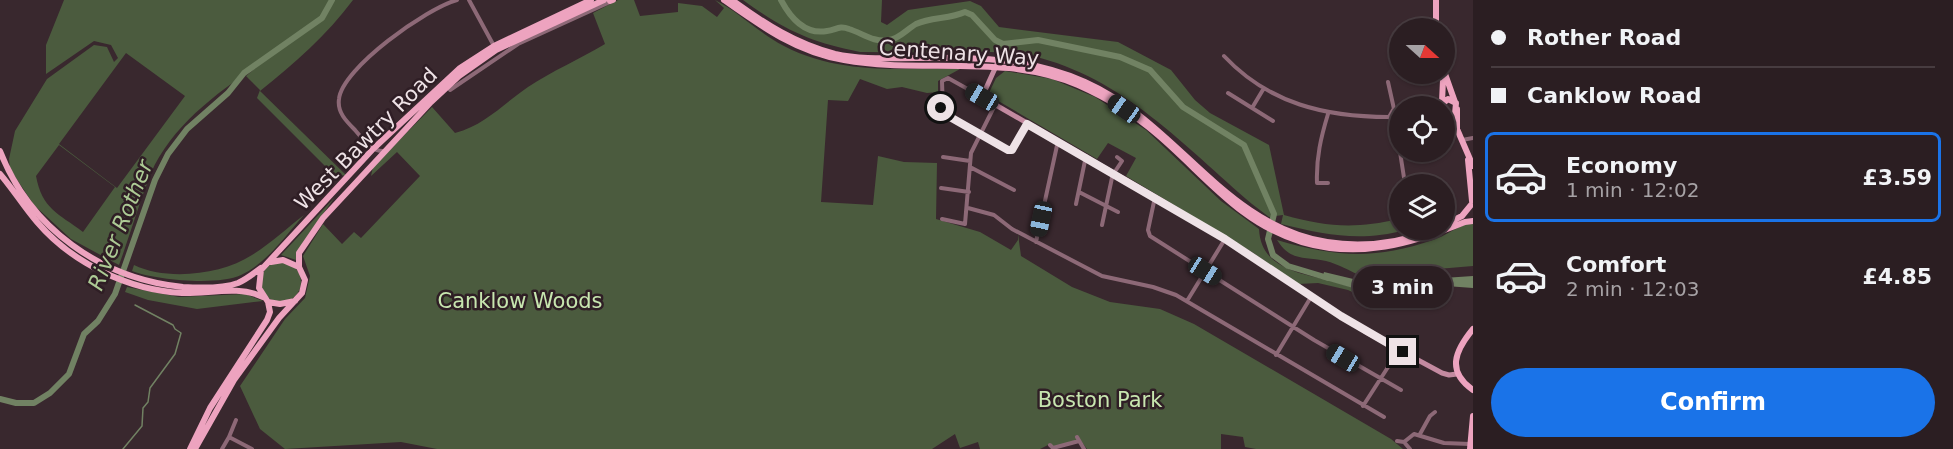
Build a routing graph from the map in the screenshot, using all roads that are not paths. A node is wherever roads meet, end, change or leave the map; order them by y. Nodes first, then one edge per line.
1 (457, 0) edge
2 (469, 0) edge
3 (591, 0) edge
4 (609, 0) edge
5 (723, 0) edge
6 (1436, 0) edge
7 (734, 1) edge
8 (1436, 18) edge
9 (494, 46) junction
10 (1224, 56) dead end
11 (982, 58) junction
12 (1003, 60) junction
13 (994, 68) junction
14 (1388, 82) dead end
15 (1264, 88) junction
16 (450, 90) joint
17 (1228, 93) dead end
18 (1391, 96) edge
19 (982, 97) junction
20 (431, 102) junction
21 (1455, 102) edge
22 (995, 105) junction
23 (1252, 108) junction
24 (1457, 109) junction
25 (1455, 112) edge
26 (1328, 114) junction
27 (1389, 117) edge
28 (1273, 121) dead end
29 (1027, 124) junction
30 (1457, 129) joint
31 (979, 134) junction
32 (1473, 138) edge
33 (1461, 140) junction
34 (1058, 141) junction
35 (373, 149) junction
36 (0, 151) edge
37 (385, 151) junction
38 (1467, 154) junction
39 (1086, 156) junction
40 (943, 157) dead end
41 (1117, 157) dead end
42 (970, 164) junction
43 (1473, 166) edge
44 (1114, 172) junction
45 (0, 174) edge
46 (1328, 183) dead end
47 (941, 188) dead end
48 (1014, 190) dead end
49 (969, 192) junction
50 (1079, 192) junction
51 (1155, 197) junction
52 (1472, 202) edge
53 (1076, 204) dead end
54 (1105, 207) junction
55 (968, 208) junction
56 (1118, 212) dead end
57 (1473, 215) edge
58 (942, 219) dead end
59 (1257, 220) junction
60 (1455, 220) edge
61 (1473, 221) edge
62 (1102, 225) dead end
63 (1277, 231) junction
64 (1225, 239) junction
65 (1401, 240) edge
66 (1036, 242) junction
67 (267, 264) junction
68 (299, 267) junction
69 (1205, 271) junction
70 (116, 274) junction
71 (130, 280) junction
72 (1311, 297) junction
73 (266, 299) junction
74 (1187, 301) junction
75 (294, 302) junction
76 (1293, 327) junction
77 (1473, 329) edge
78 (264, 338) junction
79 (1470, 338) edge
80 (253, 342) junction
81 (1399, 350) junction
82 (1276, 355) junction
83 (1457, 374) junction
84 (1381, 378) junction
85 (1401, 390) dead end
86 (1473, 390) edge
87 (1363, 405) junction
88 (1435, 412) dead end
89 (1473, 416) edge
90 (1384, 417) dead end
91 (236, 420) dead end
92 (1420, 434) junction
93 (229, 437) junction
94 (1397, 441) dead end
95 (1404, 442) junction
96 (1050, 445) dead end
97 (1470, 447) edge
98 (190, 449) edge
99 (195, 449) edge
100 (222, 449) edge
101 (252, 449) edge
102 (1084, 449) edge
103 (1410, 449) edge

1 - 35 street
2 - 9 street
3 - 9 main road, West Bawtry Road
4 - 16 street, West Bawtry Road
4 - 20 main road, West Bawtry Road
5 - 13 main road, Centenary Way
6 - 8 main road
7 - 11 main road, Centenary Way
9 - 35 main road, West Bawtry Road
10 - 15 street
11 - 12 main road, Centenary Way
11 - 13 main road
12 - 13 street
12 - 59 main road, Centenary Way
13 - 19 street
13 - 59 main road, Centenary Way
14 - 18 street
15 - 23 street
15 - 26 street
16 - 20 main road
17 - 23 street
19 - 22 street
19 - 31 street
20 - 37 main road, West Bawtry Road
21 - 24 main road
22 - 29 street
22 - 31 street
23 - 28 street
24 - 25 main road
24 - 30 main road
26 - 27 street
26 - 46 street
29 - 31 street
29 - 34 street
30 - 33 main road
31 - 42 street
32 - 33 street
33 - 38 main road
34 - 39 street
34 - 66 street
35 - 37 street
35 - 67 main road, West Bawtry Road
36 - 70 main road
37 - 68 main road, West Bawtry Road
38 - 43 main road
38 - 52 main road
39 - 44 street
39 - 50 street
40 - 42 street
41 - 44 street
42 - 48 street
42 - 49 street
44 - 51 street
44 - 54 street
45 - 70 main road
47 - 49 street
49 - 55 street
50 - 53 street
50 - 54 street
51 - 64 street
51 - 69 street
52 - 57 main road
52 - 60 main road
54 - 56 street
54 - 62 street
55 - 58 street
55 - 66 street
59 - 63 main road, Centenary Way
61 - 63 main road, Centenary Way
63 - 65 main road, Centenary Way
64 - 69 street
64 - 72 street
66 - 74 street
67 - 68 main road
67 - 71 main road, West Bawtry Road
67 - 73 main road
68 - 75 main road
69 - 74 street
69 - 76 street
70 - 71 main road
71 - 73 main road
72 - 76 street
72 - 81 street
73 - 75 main road
73 - 80 main road
74 - 82 street
75 - 78 main road
76 - 82 street
76 - 84 street
77 - 79 main road
78 - 80 main road
78 - 99 main road
79 - 83 main road
80 - 98 main road
81 - 83 street
81 - 84 street
82 - 87 street
83 - 86 main road
84 - 85 street
84 - 87 street
87 - 90 street
88 - 92 street
89 - 97 main road
91 - 93 street
92 - 95 street
92 - 97 street
93 - 100 street
93 - 101 street
94 - 95 street
95 - 103 street
96 - 102 street

